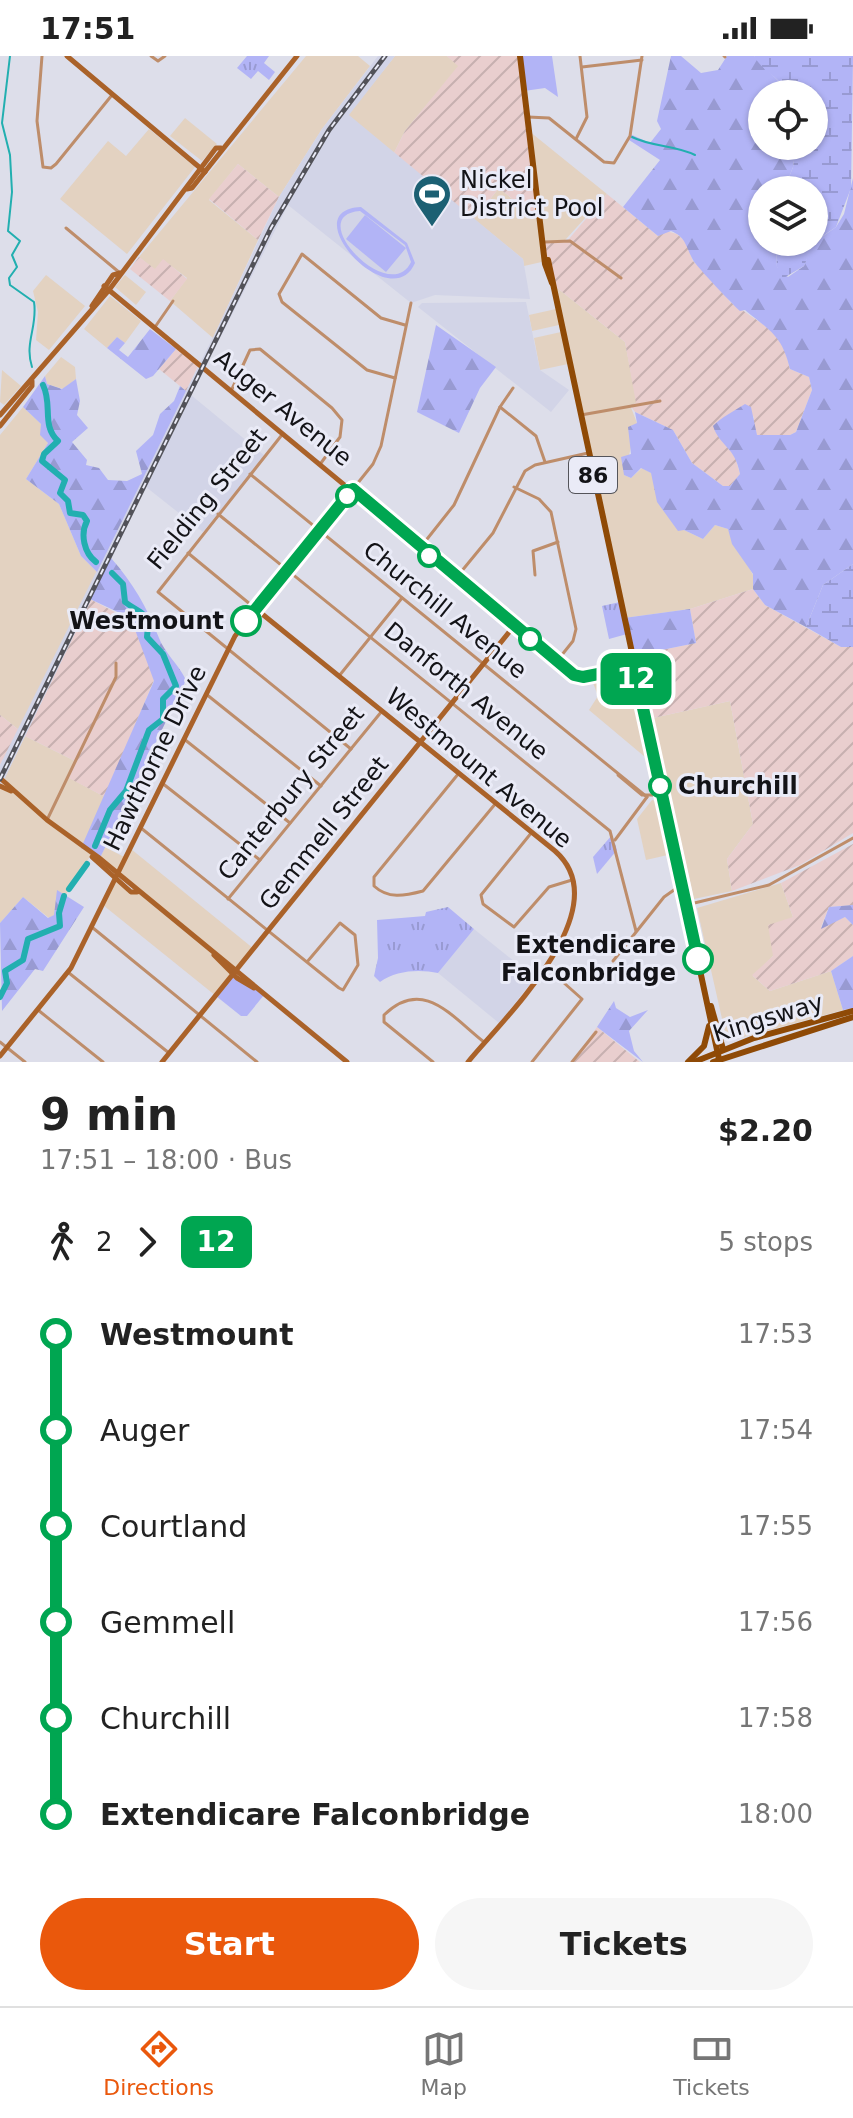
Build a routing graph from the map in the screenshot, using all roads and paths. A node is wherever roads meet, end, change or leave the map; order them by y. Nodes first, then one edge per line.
1 (42, 56) edge
2 (67, 56) edge
3 (151, 56) edge
4 (165, 56) edge
5 (297, 56) edge
6 (520, 56) edge
7 (580, 56) edge
8 (642, 58) edge
9 (581, 67) junction
10 (113, 93) junction
11 (528, 117) junction
12 (576, 139) junction
13 (203, 170) junction
14 (66, 228) dead end
15 (545, 242) junction
16 (120, 273) junction
17 (621, 278) dead end
18 (106, 288) junction
19 (173, 301) dead end
20 (411, 303) dead end
21 (405, 325) junction
22 (155, 328) junction
23 (395, 378) junction
24 (513, 388) dead end
25 (232, 390) junction
26 (660, 401) dead end
27 (500, 407) junction
28 (3, 413) edge
29 (580, 416) junction
30 (0, 426) edge
31 (284, 433) junction
32 (588, 453) junction
33 (545, 462) junction
34 (321, 463) junction
35 (250, 474) junction
36 (514, 487) junction
37 (353, 489) junction
38 (218, 514) junction
39 (320, 531) junction
40 (558, 542) junction
41 (420, 548) junction
42 (187, 552) junction
43 (288, 570) junction
44 (535, 575) dead end
45 (456, 578) junction
46 (402, 598) junction
47 (256, 609) junction
48 (514, 626) junction
49 (370, 637) junction
50 (228, 650) junction
51 (557, 661) junction
52 (116, 663) dead end
53 (483, 664) junction
54 (634, 667) junction
55 (339, 676) junction
56 (206, 694) junction
57 (452, 703) junction
58 (382, 711) junction
59 (184, 739) junction
60 (420, 741) junction
61 (351, 749) junction
62 (459, 773) junction
63 (0, 778) edge
64 (162, 783) junction
65 (0, 786) edge
66 (321, 786) junction
67 (12, 791) junction
68 (662, 795) junction
69 (647, 797) junction
70 (496, 803) junction
71 (47, 820) junction
72 (290, 823) junction
73 (140, 828) junction
74 (532, 832) junction
75 (853, 838) edge
76 (615, 840) junction
77 (260, 860) junction
78 (117, 877) junction
79 (572, 880) junction
80 (681, 885) junction
81 (228, 899) junction
82 (686, 905) junction
83 (92, 927) junction
84 (268, 931) junction
85 (636, 931) junction
86 (613, 961) dead end
87 (307, 962) junction
88 (545, 966) junction
89 (69, 972) junction
90 (235, 972) junction
91 (706, 995) junction
92 (38, 1010) junction
93 (853, 1011) edge
94 (200, 1016) junction
95 (853, 1017) edge
96 (710, 1019) junction
97 (596, 1032) dead end
98 (0, 1042) edge
99 (484, 1042) junction
100 (7, 1048) junction
101 (720, 1050) junction
102 (169, 1053) junction
103 (0, 1056) edge
104 (720, 1060) edge
105 (25, 1062) edge
106 (103, 1062) edge
107 (162, 1062) edge
108 (257, 1062) edge
109 (347, 1062) edge
110 (433, 1062) edge
111 (468, 1062) edge
112 (532, 1062) edge
113 (572, 1062) edge
114 (691, 1062) edge

1 - 10 street
2 - 10 street
3 - 4 street
5 - 13 street
6 - 11 main road, 86
7 - 9 street
8 - 9 street
8 - 12 street
9 - 12 street
10 - 13 street
11 - 12 street
11 - 15 main road, 86
13 - 16 street
14 - 16 street
15 - 17 street
15 - 29 main road, 86
16 - 18 street
18 - 22 street, Auger Avenue
18 - 28 street
19 - 22 street
20 - 21 street, Hawthorne Drive
21 - 23 street, Hawthorne Drive
21 - 23 street
22 - 25 street, Auger Avenue
23 - 37 street, Hawthorne Drive
24 - 27 street
25 - 31 street, Auger Avenue
25 - 34 street
26 - 29 street
27 - 33 street
27 - 41 street
28 - 30 street
29 - 32 main road, 86
31 - 34 street, Auger Avenue
31 - 35 street, Fielding Street
32 - 33 street
32 - 54 main road, 86
33 - 36 street
34 - 37 street, Auger Avenue
35 - 38 street, Fielding Street
35 - 39 street, Churchill Avenue
36 - 40 street
36 - 45 street
37 - 39 street, Hawthorne Drive
37 - 41 street, Auger Avenue
38 - 42 street, Fielding Street
38 - 43 street, Danforth Avenue
39 - 43 street, Hawthorne Drive
39 - 46 street, Churchill Avenue
40 - 44 street
40 - 51 street
41 - 45 street, Auger Avenue
42 - 47 street, Westmount Avenue
42 - 50 street, Fielding Street
43 - 47 street, Hawthorne Drive
43 - 49 street, Danforth Avenue
45 - 48 street, Auger Avenue
46 - 49 street
46 - 53 street, Churchill Avenue
47 - 50 street, Hawthorne Drive
47 - 55 street, Westmount Avenue
48 - 51 street, Auger Avenue
48 - 53 street, Gemmell Street
49 - 55 street
49 - 57 street, Danforth Avenue
50 - 56 street, Hawthorne Drive
50 - 61 street
51 - 54 street, Auger Avenue
52 - 71 street
53 - 57 street, Gemmell Street
53 - 69 street, Churchill Avenue
54 - 68 main road, 86
55 - 58 street, Westmount Avenue
56 - 59 street, Hawthorne Drive
56 - 66 street
57 - 60 street, Gemmell Street
57 - 76 street, Danforth Avenue
58 - 60 street, Westmount Avenue
58 - 61 street, Canterbury Street
59 - 64 street, Hawthorne Drive
59 - 72 street
60 - 62 street, Westmount Avenue
60 - 84 street, Gemmell Street
61 - 66 street, Canterbury Street
62 - 70 street, Westmount Avenue
62 - 70 street
63 - 67 street
64 - 73 street, Hawthorne Drive
64 - 77 street
65 - 67 street
66 - 72 street, Canterbury Street
67 - 71 street
68 - 69 street
68 - 80 main road, 86
69 - 76 street
70 - 74 street, Westmount Avenue
71 - 78 street
72 - 77 street, Canterbury Street
73 - 78 street, Hawthorne Drive
73 - 81 street
74 - 79 street, Westmount Avenue
74 - 79 street
75 - 82 street
76 - 85 street
77 - 81 street, Canterbury Street
78 - 83 street, Hawthorne Drive
78 - 90 street
79 - 88 street, Westmount Avenue
80 - 82 main road, 86
80 - 85 street
81 - 84 street
82 - 91 main road, 86
83 - 89 street, Hawthorne Drive
83 - 94 street
84 - 87 street
84 - 90 street, Gemmell Street
85 - 86 street
87 - 87 street
88 - 99 street, Westmount Avenue
88 - 112 street
89 - 92 street, Hawthorne Drive
89 - 102 street
90 - 94 street, Gemmell Street
90 - 109 street
91 - 96 main road, 86
91 - 101 main road, 86
92 - 100 street, Hawthorne Drive
92 - 106 street
93 - 101 main road, Kingsway
94 - 102 street, Gemmell Street
94 - 108 street
95 - 104 main road, Kingsway
96 - 101 main road, 86
96 - 114 main road
97 - 113 street
98 - 100 street
99 - 110 street
99 - 111 street, Westmount Avenue
100 - 103 street, Hawthorne Drive
100 - 105 street
101 - 104 main road, 86
101 - 114 main road, Kingsway
102 - 107 street, Gemmell Street

